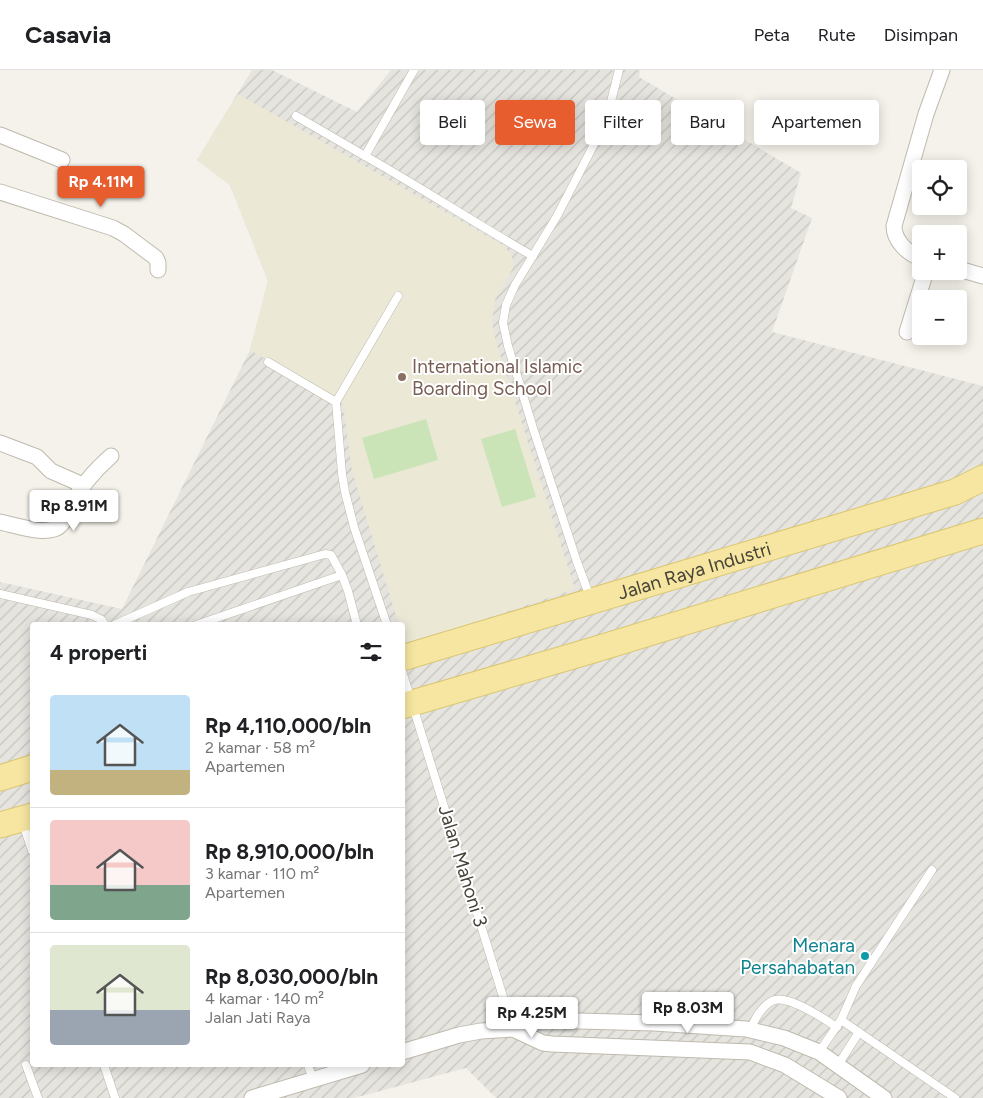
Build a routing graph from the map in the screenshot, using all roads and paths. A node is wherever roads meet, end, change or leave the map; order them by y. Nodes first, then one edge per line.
1 (414, 70) edge
2 (619, 70) edge
3 (942, 70) edge
4 (296, 116) dead end
5 (0, 135) edge
6 (365, 156) junction
7 (62, 160) dead end
8 (0, 192) edge
9 (912, 253) edge
10 (533, 256) junction
11 (158, 270) dead end
12 (967, 271) edge
13 (983, 276) edge
14 (923, 280) edge
15 (398, 296) dead end
16 (907, 332) dead end
17 (268, 362) dead end
18 (336, 402) junction
19 (0, 443) edge
20 (111, 456) dead end
21 (983, 478) edge
22 (84, 485) junction
23 (0, 522) edge
24 (983, 531) edge
25 (342, 575) junction
26 (0, 594) edge
27 (592, 601) junction
28 (103, 622) edge
29 (121, 622) edge
30 (205, 622) edge
31 (356, 622) edge
32 (386, 622) edge
33 (405, 657) edge
34 (405, 691) edge
35 (407, 705) edge
36 (30, 760) edge
37 (30, 769) edge
38 (0, 770) edge
39 (0, 778) edge
40 (18, 820) edge
41 (30, 847) edge
42 (932, 870) dead end
43 (839, 1023) junction
44 (690, 1025) junction
45 (513, 1029) junction
46 (750, 1030) junction
47 (859, 1032) junction
48 (693, 1049) junction
49 (405, 1051) edge
50 (819, 1052) junction
51 (26, 1065) dead end
52 (838, 1065) junction
53 (105, 1067) edge
54 (309, 1067) edge
55 (355, 1067) edge
56 (313, 1080) junction
57 (38, 1098) edge
58 (115, 1098) edge
59 (252, 1098) edge
60 (839, 1098) edge
61 (884, 1098) edge
62 (955, 1098) edge

1 - 6 lane
2 - 10 lane
3 - 9 street
4 - 6 lane
5 - 7 street
6 - 10 lane
8 - 11 street
10 - 27 lane
12 - 13 street
14 - 16 street
15 - 18 lane
17 - 18 lane
18 - 32 lane
19 - 22 street
20 - 22 street
21 - 27 main road, Jalan Raya Industri
22 - 23 street
24 - 35 main road
25 - 29 lane
25 - 30 lane
25 - 31 lane
26 - 28 lane
27 - 33 main road, Jalan Raya Industri
34 - 35 lane, Jalan Mahoni 3
35 - 45 lane, Jalan Mahoni 3
36 - 38 lane
37 - 39 main road
40 - 41 lane
42 - 43 lane
43 - 46 lane
43 - 47 lane
43 - 50 lane
44 - 45 street
44 - 46 street
44 - 48 street
45 - 48 street
45 - 49 street
46 - 50 street
47 - 52 lane
47 - 62 lane
48 - 60 street
50 - 52 street
51 - 57 lane
52 - 61 street
53 - 58 lane
54 - 56 lane
55 - 56 street
56 - 59 street

